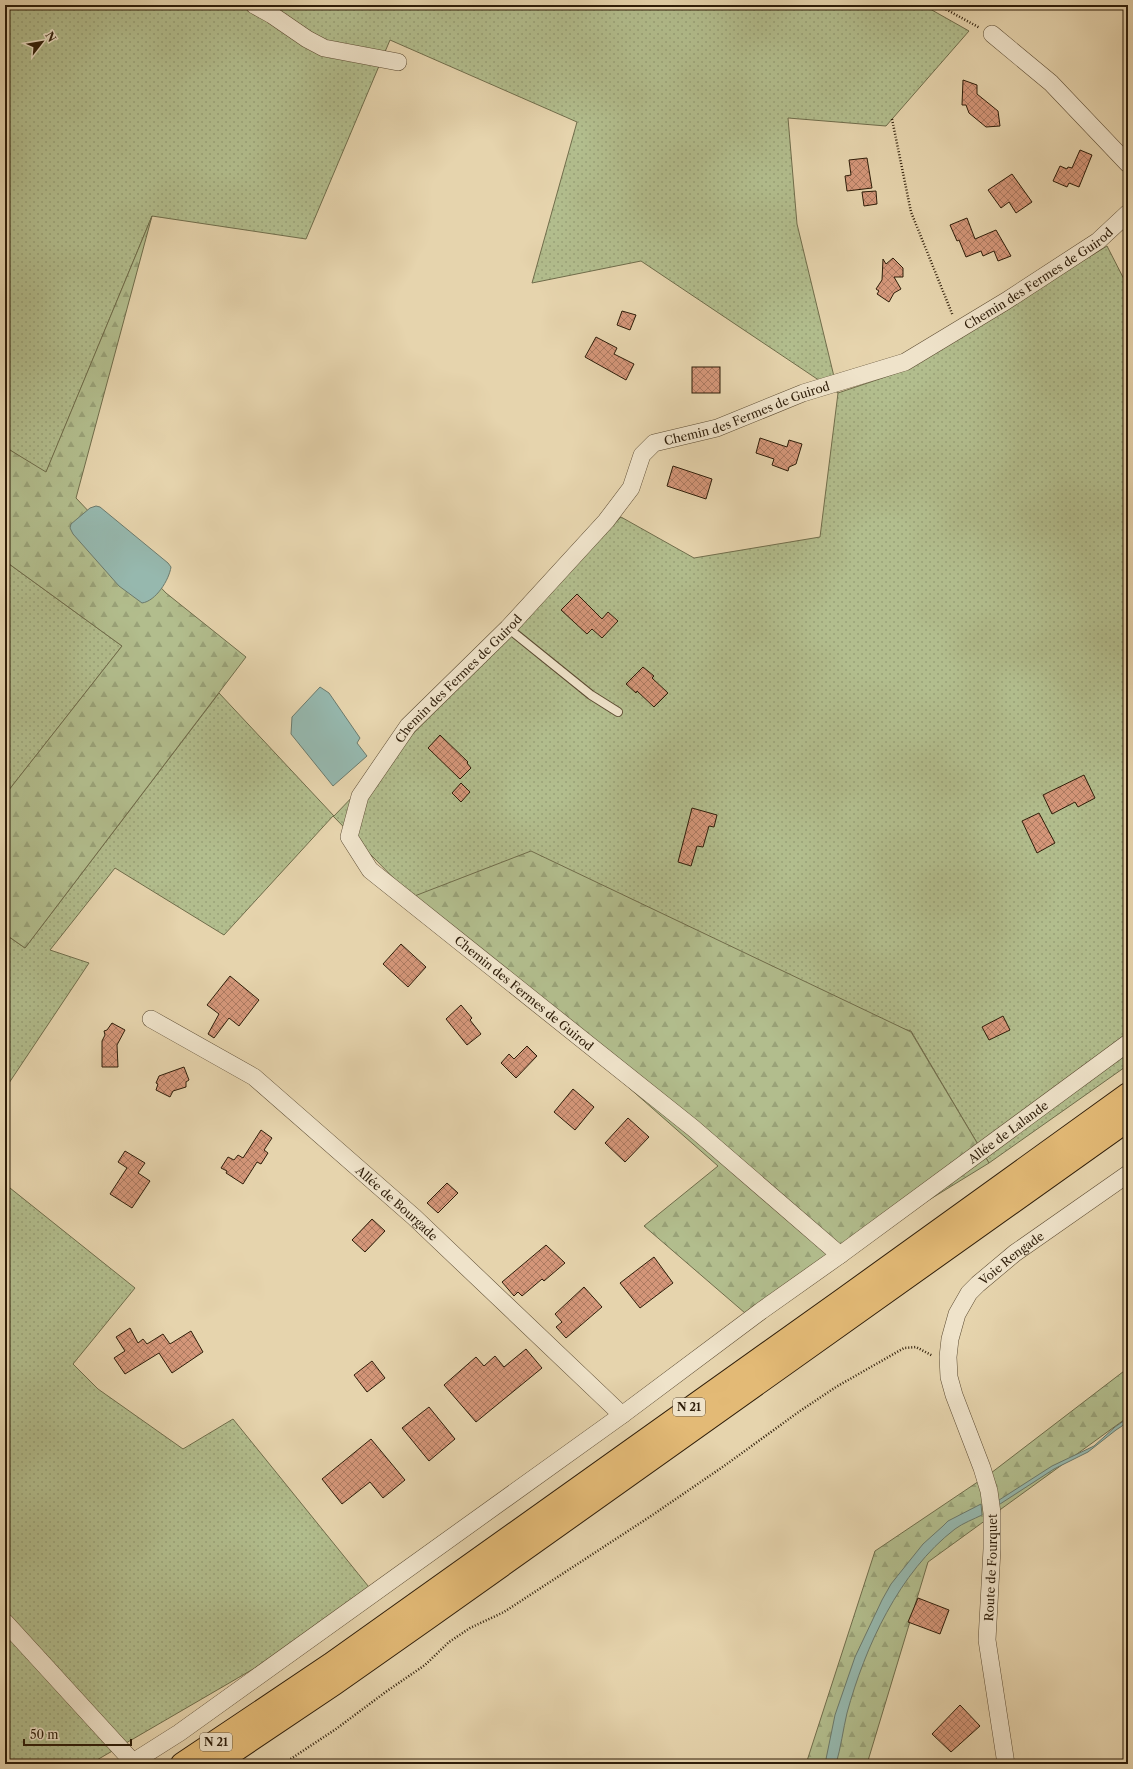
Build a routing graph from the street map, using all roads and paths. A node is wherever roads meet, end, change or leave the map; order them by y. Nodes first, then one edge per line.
1 (254, 5) edge
2 (938, 5) edge
3 (992, 34) joint
4 (398, 62) dead end
5 (892, 119) dead end
6 (1128, 164) edge
7 (1128, 213) edge
8 (958, 330) junction
9 (508, 628) junction
10 (618, 712) dead end
11 (151, 1020) dead end
12 (1128, 1043) edge
13 (1128, 1094) edge
14 (1128, 1120) edge
15 (1128, 1174) edge
16 (840, 1255) junction
17 (934, 1356) dead end
18 (949, 1377) joint
19 (622, 1415) junction
20 (5, 1622) edge
21 (131, 1763) edge
22 (182, 1764) edge
23 (215, 1764) edge
24 (283, 1764) edge
25 (1006, 1764) edge

1 - 4 street
2 - 3 path
3 - 6 street
5 - 8 path
7 - 8 street, Chemin des Fermes de Guirod
8 - 9 street, Chemin des Fermes de Guirod
9 - 10 lane
9 - 16 street, Chemin des Fermes de Guirod
11 - 19 street, Allée de Bourgade
12 - 16 street, Allée de Lalande
13 - 22 highway, N 21
14 - 23 highway, N 21
15 - 18 street, Voie Rengade
16 - 19 street, Allée de Lalande
17 - 24 path
18 - 25 street, Route de Fourquet
19 - 21 street, Allée de Lalande
20 - 21 street

